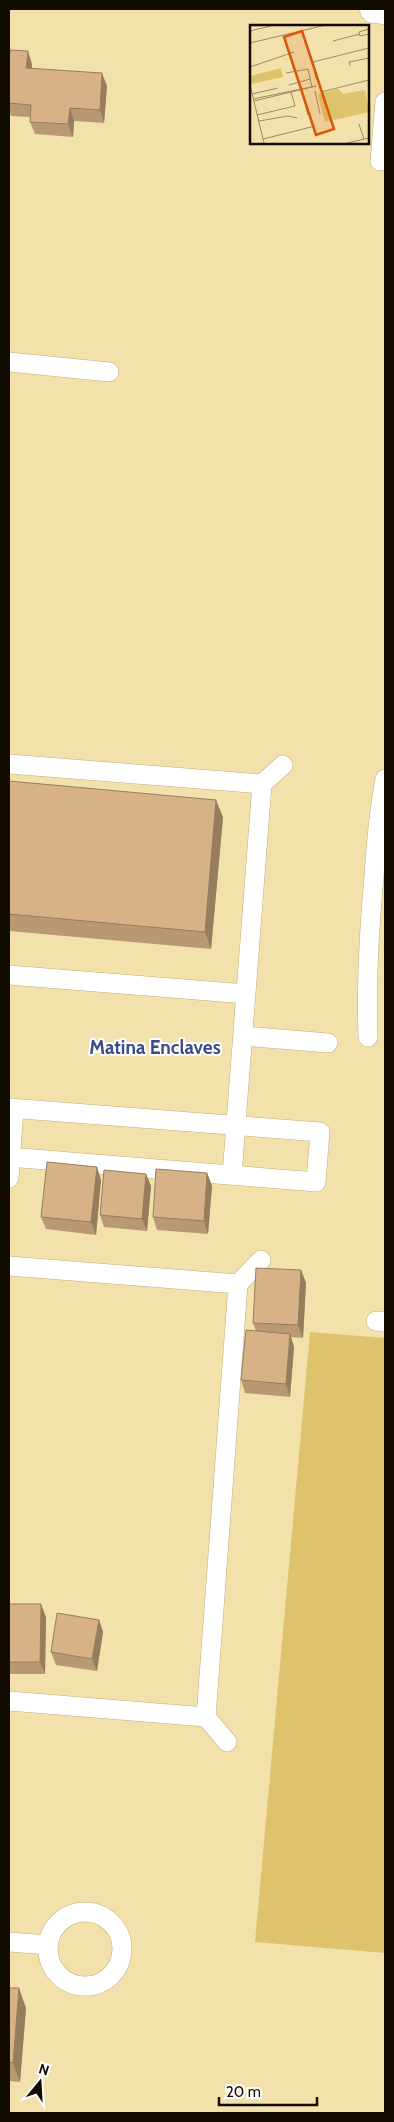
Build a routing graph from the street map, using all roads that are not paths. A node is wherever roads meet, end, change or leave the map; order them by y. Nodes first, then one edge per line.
1 (374, 9) edge
2 (385, 10) edge
3 (385, 102) edge
4 (380, 161) dead end
5 (9, 362) edge
6 (109, 372) dead end
7 (9, 764) edge
8 (283, 764) dead end
9 (385, 779) edge
10 (262, 784) junction
11 (9, 975) edge
12 (246, 994) junction
13 (243, 1036) junction
14 (368, 1037) dead end
15 (328, 1043) dead end
16 (12, 1108) edge
17 (235, 1126) junction
18 (10, 1157) edge
19 (232, 1175) junction
20 (9, 1178) edge
21 (260, 1260) dead end
22 (9, 1266) edge
23 (238, 1284) junction
24 (9, 1702) edge
25 (206, 1717) junction
26 (227, 1742) dead end
27 (9, 1942) edge
28 (48, 1944) dead end

1 - 2 street
3 - 4 lane
5 - 6 lane
7 - 10 lane
8 - 10 lane
9 - 14 lane
10 - 12 lane
11 - 12 lane
12 - 13 lane
13 - 15 lane
13 - 17 lane
16 - 17 lane
16 - 18 lane
17 - 19 lane
17 - 19 lane
18 - 19 lane
18 - 20 lane
21 - 23 lane
22 - 23 lane
23 - 25 lane
24 - 25 lane
25 - 26 lane
27 - 28 lane

